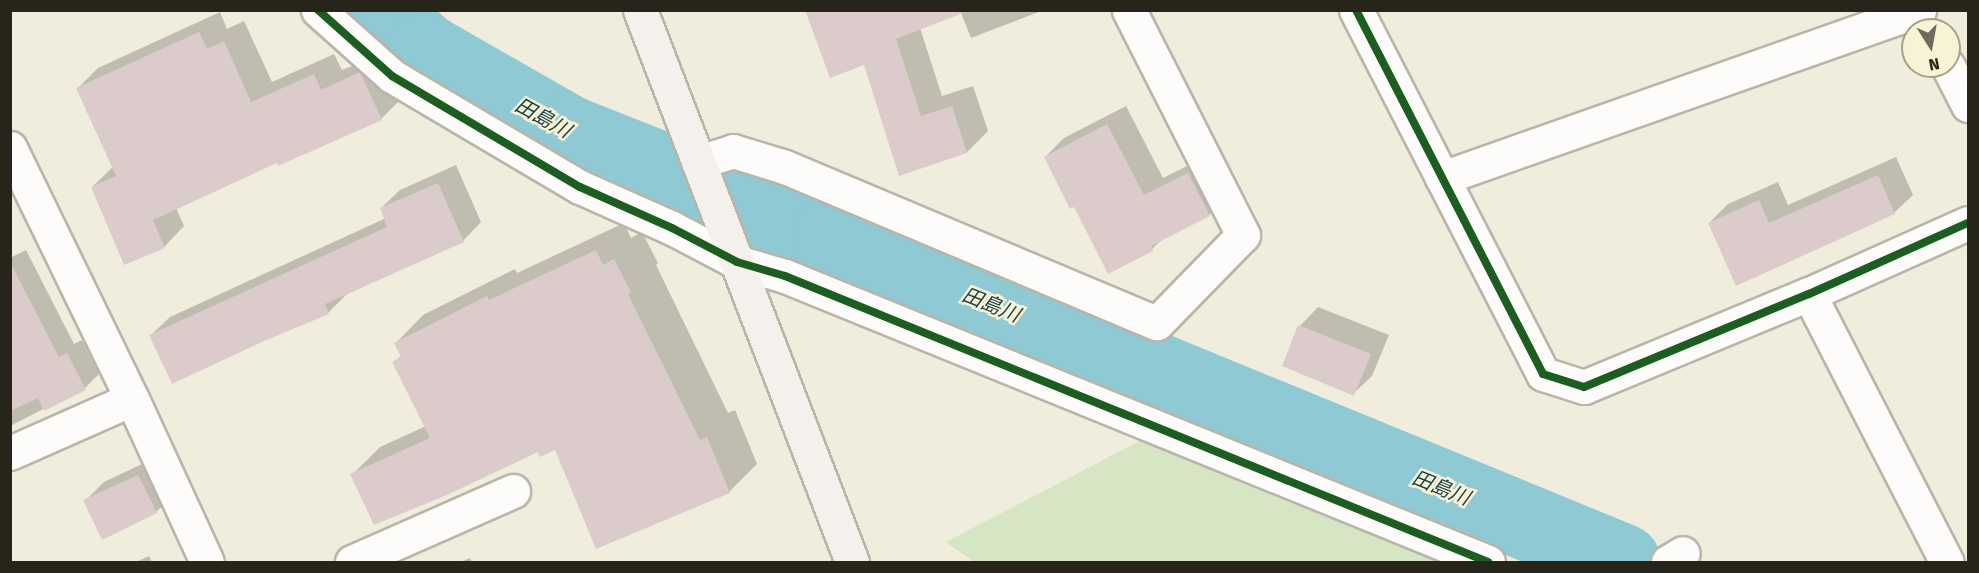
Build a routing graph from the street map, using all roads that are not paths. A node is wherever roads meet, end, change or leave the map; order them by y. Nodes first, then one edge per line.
1 (318, 10) edge
2 (640, 10) edge
3 (1129, 10) edge
4 (1356, 10) edge
5 (1919, 10) edge
6 (1954, 78) edge
7 (1968, 105) edge
8 (10, 148) edge
9 (698, 162) junction
10 (1442, 178) junction
11 (1968, 224) edge
12 (737, 262) junction
13 (1809, 294) junction
14 (132, 399) junction
15 (10, 453) edge
16 (513, 491) dead end
17 (207, 562) edge
18 (352, 562) edge
19 (852, 562) edge
20 (1488, 562) edge
21 (1947, 562) edge

1 - 12 street
2 - 9 street
3 - 9 street
4 - 10 street
5 - 10 street
6 - 7 street
8 - 14 street
9 - 12 street
10 - 13 street
11 - 13 street
12 - 19 street
12 - 20 street
13 - 21 street
14 - 15 street
14 - 17 street
16 - 18 street

